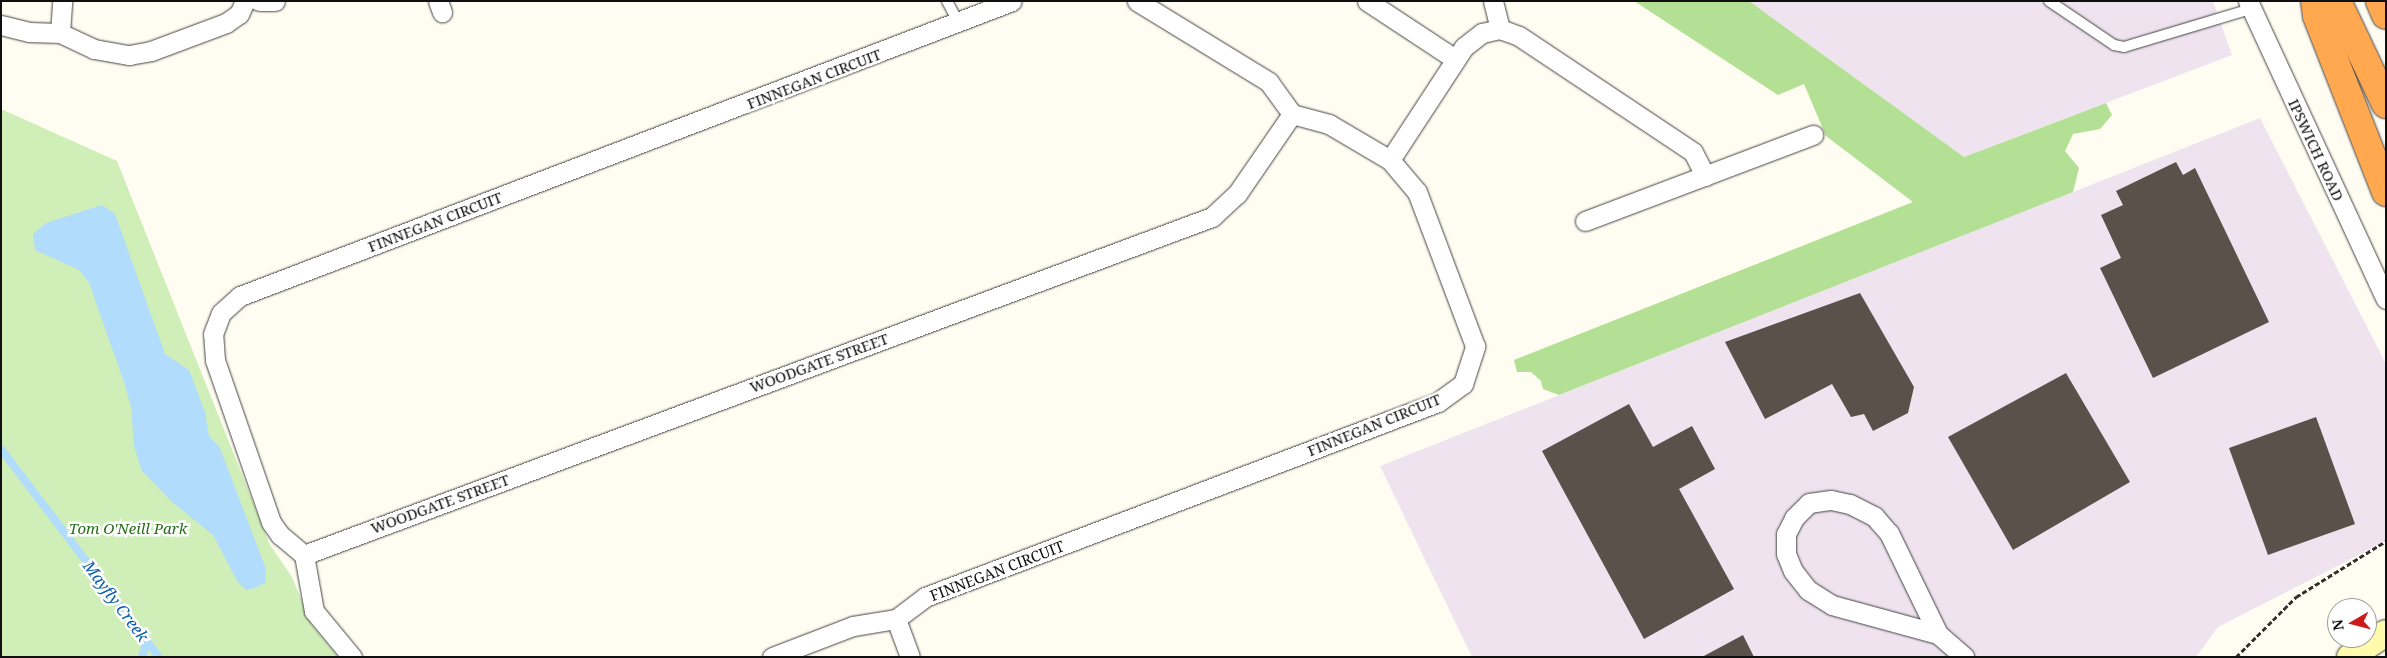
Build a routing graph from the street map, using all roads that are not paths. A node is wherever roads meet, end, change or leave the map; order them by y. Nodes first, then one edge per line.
1 (62, 1) edge
2 (244, 1) edge
3 (258, 1) edge
4 (275, 1) edge
5 (947, 1) edge
6 (1012, 1) edge
7 (1137, 1) edge
8 (1367, 1) edge
9 (1493, 1) edge
10 (2048, 1) edge
11 (2315, 1) edge
12 (2337, 1) edge
13 (2380, 1) edge
14 (2249, 5) edge
15 (2386, 15) edge
16 (959, 24) junction
17 (1, 25) edge
18 (1500, 30) junction
19 (60, 33) junction
20 (1455, 59) junction
21 (2386, 104) edge
22 (1292, 114) junction
23 (1813, 135) dead end
24 (1390, 160) junction
25 (1705, 176) junction
26 (2386, 192) edge
27 (1585, 221) dead end
28 (2386, 298) edge
29 (304, 555) junction
30 (896, 619) junction
31 (2386, 633) edge
32 (1938, 634) junction
33 (2386, 652) edge
34 (352, 657) edge
35 (772, 657) edge
36 (910, 657) edge
37 (1964, 657) edge
38 (2350, 657) edge
39 (2377, 657) edge

1 - 19 street
2 - 19 street
3 - 4 street
5 - 16 lane
6 - 16 street, FINNEGAN CIRCUIT
7 - 22 street
8 - 20 street
9 - 18 street
10 - 14 lane
11 - 26 highway
12 - 21 highway
13 - 15 highway
14 - 28 street, IPSWICH ROAD
16 - 29 street, FINNEGAN CIRCUIT
17 - 19 street
18 - 20 street
18 - 25 street
20 - 24 street
22 - 24 street, FINNEGAN CIRCUIT
22 - 29 street, WOODGATE STREET
23 - 25 street
24 - 30 street, FINNEGAN CIRCUIT
25 - 27 street
29 - 34 street
30 - 35 street, FINNEGAN CIRCUIT
30 - 36 street
31 - 38 main road
32 - 32 street
32 - 37 street
33 - 39 main road

